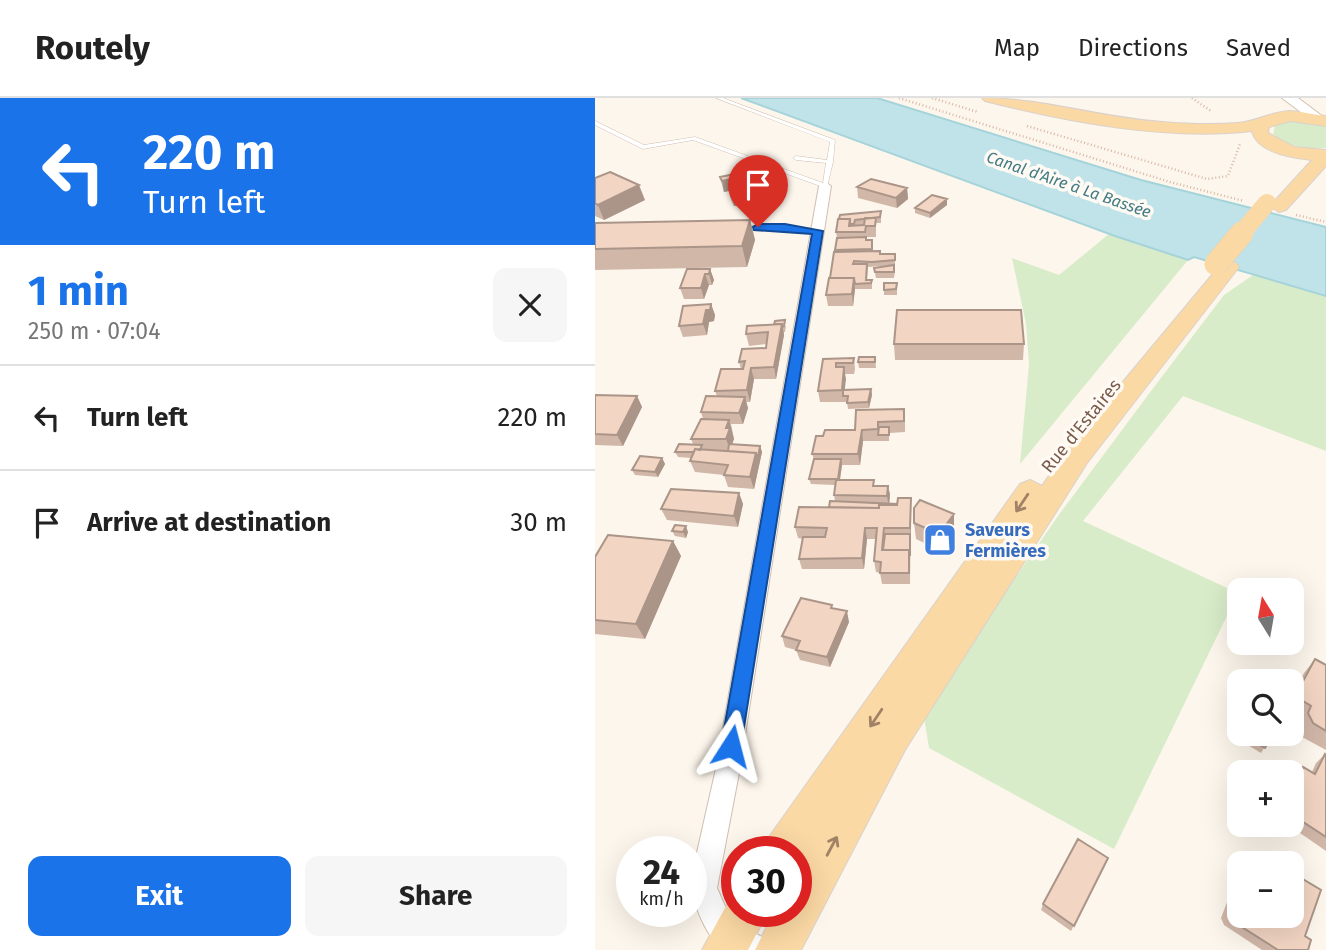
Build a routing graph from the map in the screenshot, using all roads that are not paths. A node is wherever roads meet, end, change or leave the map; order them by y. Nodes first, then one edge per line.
1 (718, 98) edge
2 (1277, 98) edge
3 (1289, 98) edge
4 (985, 105) edge
5 (1281, 117) junction
6 (1322, 120) edge
7 (595, 123) edge
8 (1261, 125) junction
9 (1188, 129) junction
10 (1277, 146) junction
11 (1326, 156) edge
12 (796, 159) dead end
13 (829, 162) junction
14 (825, 186) junction
15 (1272, 207) junction
16 (731, 228) edge
17 (817, 231) junction
18 (1222, 265) junction
19 (794, 836) edge
20 (740, 937) edge
21 (778, 950) edge

1 - 13 lane
2 - 5 main road
3 - 6 main road
4 - 9 main road
5 - 6 main road
5 - 8 main road
7 - 14 lane
8 - 9 main road
8 - 10 main road
9 - 10 main road
10 - 11 main road
10 - 15 main road
11 - 15 main road
12 - 13 lane
13 - 14 lane
14 - 17 street
15 - 18 main road
16 - 17 lane
17 - 20 street
18 -> 19 main road, Rue d'Estaires
21 -> 18 main road

